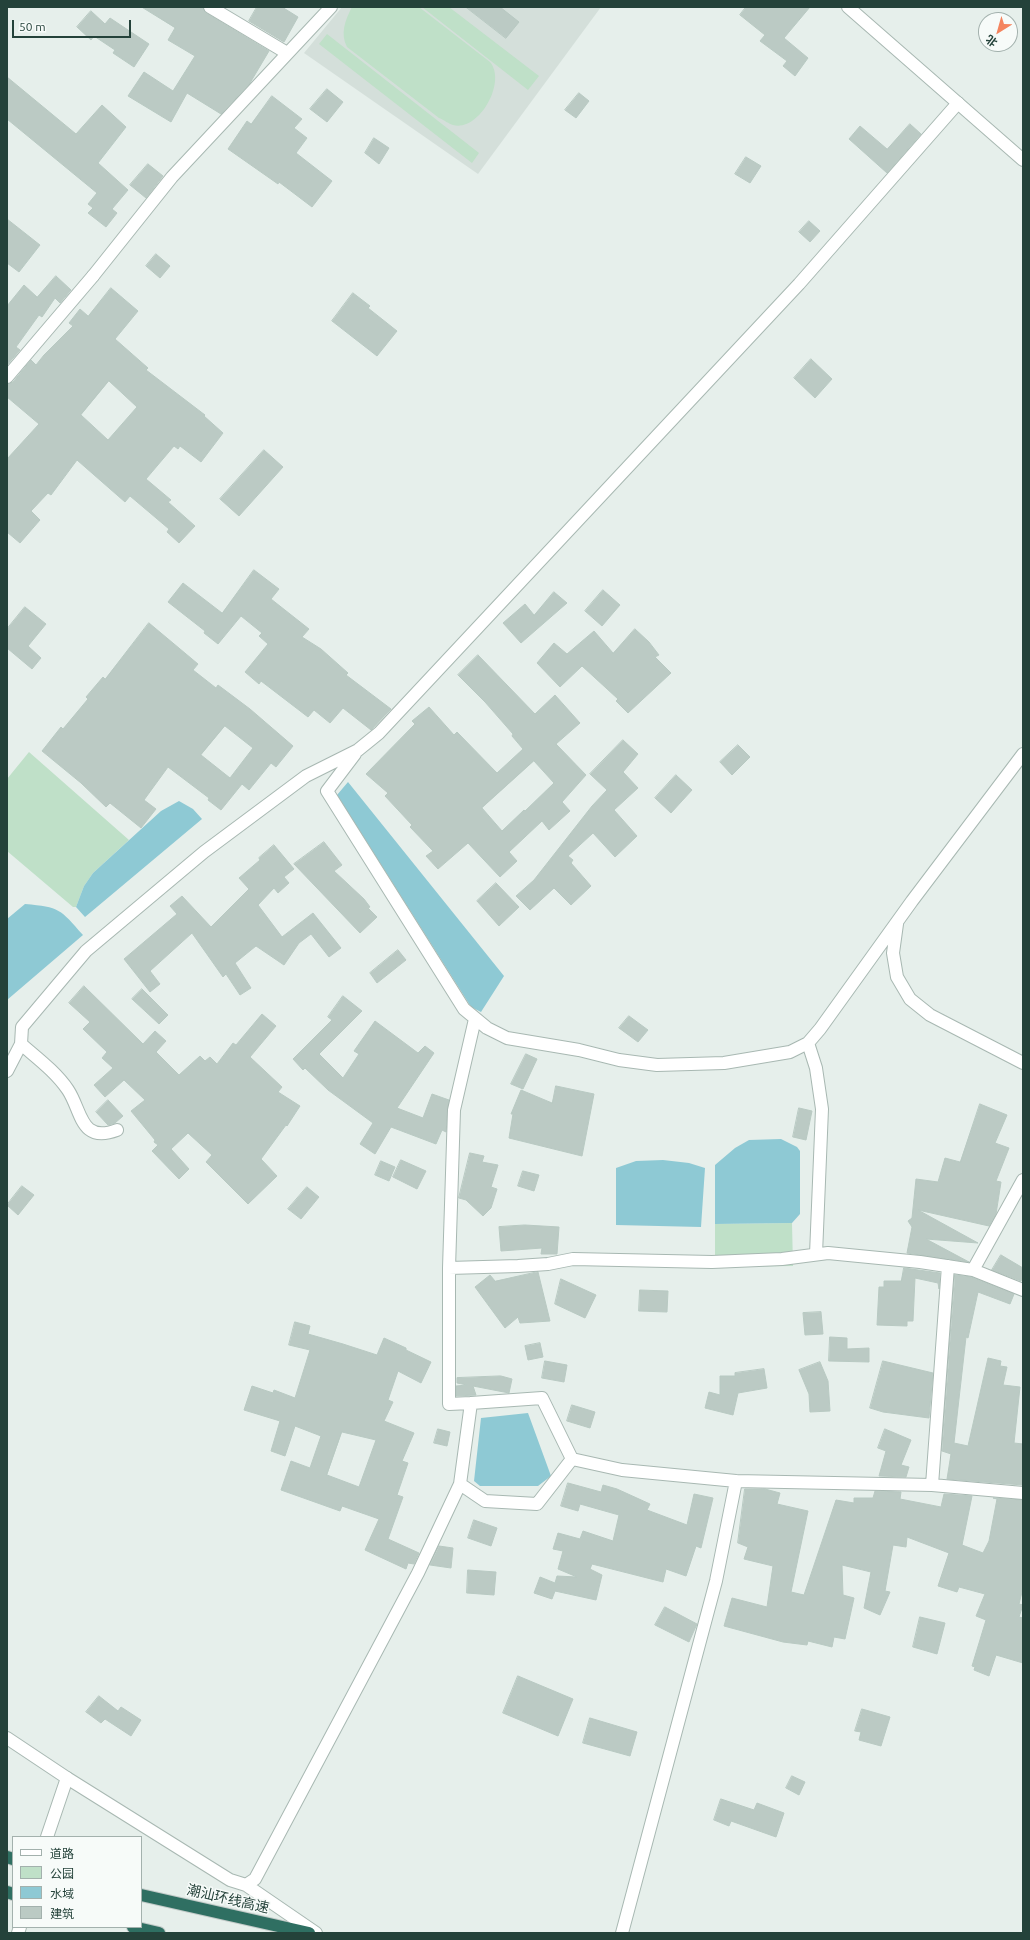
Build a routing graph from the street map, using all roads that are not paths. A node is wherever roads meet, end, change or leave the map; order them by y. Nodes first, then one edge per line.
1 (210, 7) edge
2 (331, 7) edge
3 (848, 7) edge
4 (287, 53) junction
5 (958, 103) junction
6 (1023, 160) edge
7 (7, 377) edge
8 (358, 750) junction
9 (1023, 754) edge
10 (898, 921) junction
11 (476, 1019) junction
12 (808, 1043) junction
13 (21, 1044) junction
14 (1023, 1063) edge
15 (7, 1071) edge
16 (117, 1130) dead end
17 (1023, 1180) edge
18 (816, 1254) junction
19 (948, 1266) junction
20 (449, 1268) junction
21 (973, 1270) junction
22 (1023, 1290) edge
23 (471, 1403) junction
24 (572, 1459) junction
25 (736, 1481) junction
26 (460, 1484) junction
27 (932, 1485) junction
28 (1023, 1493) edge
29 (7, 1738) edge
30 (67, 1778) junction
31 (47, 1836) edge
32 (246, 1885) junction
33 (142, 1895) edge
34 (137, 1928) edge
35 (159, 1933) edge
36 (308, 1933) edge
37 (316, 1933) edge
38 (622, 1933) edge

1 - 4 street
2 - 4 street
3 - 5 street
4 - 7 street
5 - 6 street
5 - 8 street
8 - 11 street
8 - 13 street
9 - 10 street
10 - 12 street
10 - 14 street
11 - 12 street
11 - 20 street
12 - 18 street
13 - 15 street
13 - 16 street
17 - 21 street
18 - 19 street
18 - 20 street
19 - 21 street
19 - 27 street
20 - 23 street
21 - 22 street
23 - 24 street
23 - 26 street
24 - 25 street
24 - 26 street
25 - 27 street
25 - 38 street
26 - 32 street
27 - 28 street
29 - 30 street
30 - 31 street
30 - 32 street
32 - 37 street
33 - 36 highway, 潮汕环线高速
34 - 35 highway

